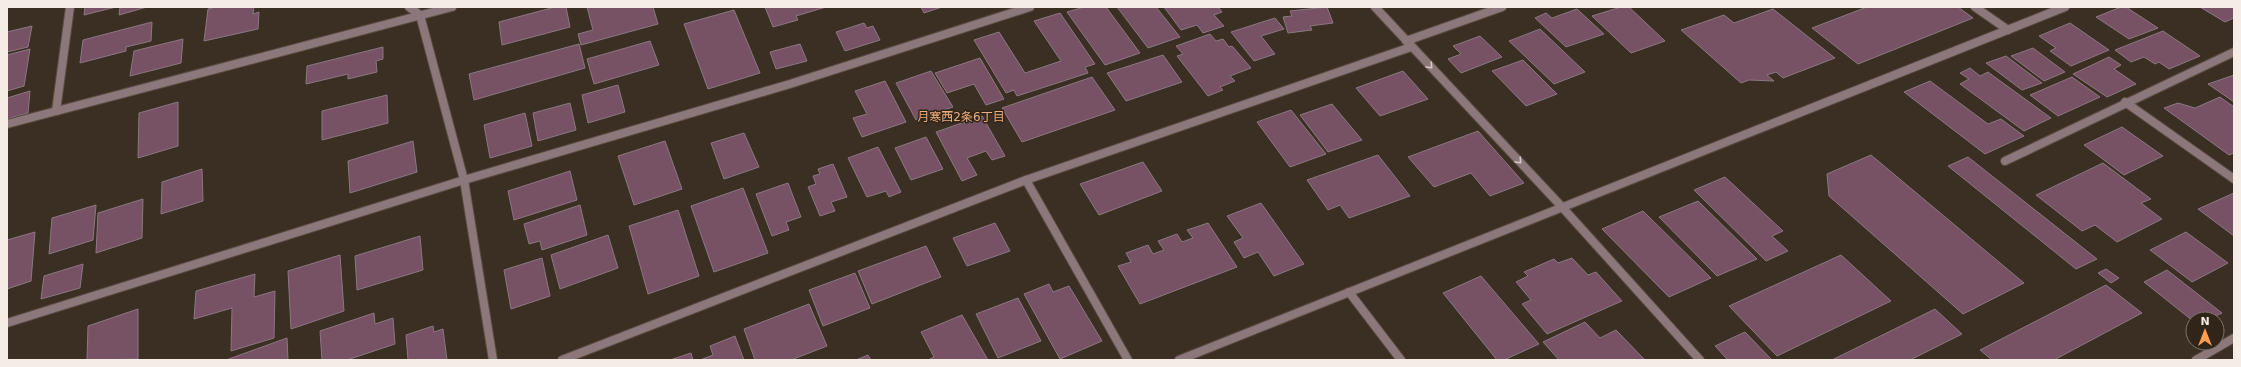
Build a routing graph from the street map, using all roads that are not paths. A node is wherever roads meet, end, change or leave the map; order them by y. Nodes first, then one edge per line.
1 (70, 7) edge
2 (409, 7) edge
3 (452, 7) edge
4 (1030, 7) edge
5 (1375, 7) edge
6 (1502, 7) edge
7 (1975, 7) edge
8 (2065, 7) edge
9 (420, 15) junction
10 (2008, 30) junction
11 (1409, 44) junction
12 (2234, 52) edge
13 (2125, 102) junction
14 (56, 111) junction
15 (7, 124) edge
16 (2005, 161) dead end
17 (2234, 179) edge
18 (464, 180) junction
19 (1026, 180) junction
20 (1562, 207) junction
21 (1349, 292) junction
22 (7, 322) edge
23 (2234, 338) edge
24 (493, 360) edge
25 (562, 360) edge
26 (1128, 360) edge
27 (1179, 360) edge
28 (1401, 360) edge
29 (1700, 360) edge
30 (2196, 360) edge

1 - 14 street
2 - 9 street
3 - 9 street
4 - 18 street
5 - 11 street
6 - 11 street
7 - 10 street
8 - 10 street
9 - 14 street
9 - 18 street
10 - 20 street
11 - 19 street
11 -> 20 street
12 - 13 street
13 - 16 street
13 - 17 street
14 - 15 street
18 - 22 street
18 - 24 street
19 - 25 street
19 - 26 street
20 - 21 street
20 - 29 street
21 - 27 street
21 - 28 street
23 - 30 street

